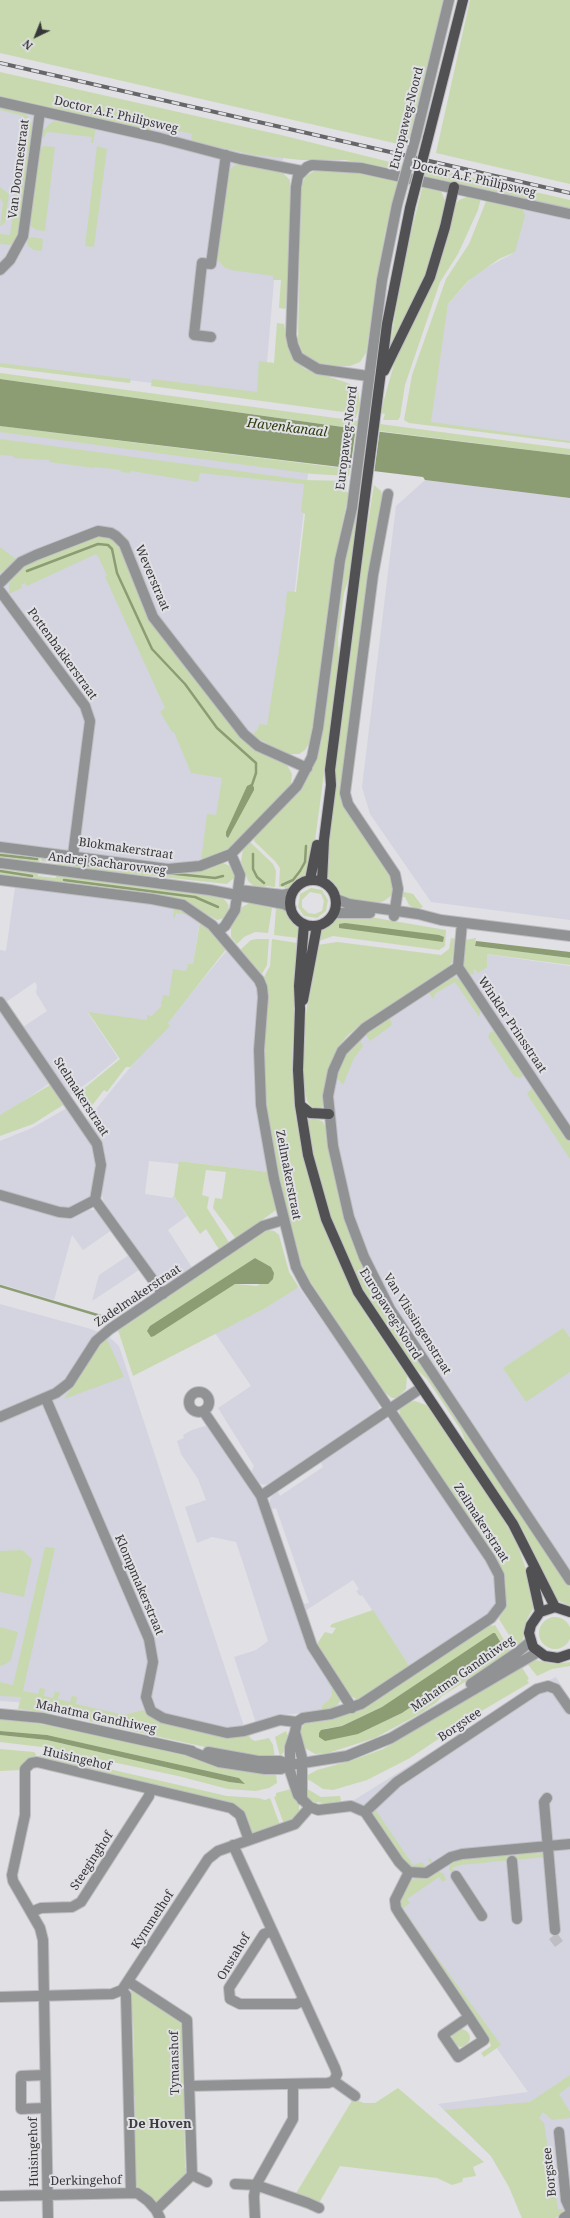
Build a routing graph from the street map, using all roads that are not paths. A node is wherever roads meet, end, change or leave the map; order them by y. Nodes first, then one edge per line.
1 (449, 0) edge
2 (463, 0) edge
3 (0, 102) edge
4 (40, 111) junction
5 (226, 155) junction
6 (302, 171) junction
7 (454, 187) junction
8 (570, 214) edge
9 (0, 270) edge
10 (211, 338) dead end
11 (368, 376) junction
12 (381, 378) junction
13 (388, 494) dead end
14 (0, 583) edge
15 (0, 591) edge
16 (307, 768) junction
17 (330, 770) junction
18 (0, 847) edge
19 (232, 854) junction
20 (73, 855) junction
21 (0, 863) edge
22 (0, 880) edge
23 (310, 880) junction
24 (322, 881) junction
25 (238, 893) junction
26 (292, 893) junction
27 (336, 899) junction
28 (291, 908) junction
29 (334, 913) junction
30 (395, 913) junction
31 (462, 923) junction
32 (304, 924) junction
33 (317, 926) junction
34 (219, 931) junction
35 (570, 936) edge
36 (458, 967) junction
37 (0, 1002) edge
38 (300, 1009) junction
39 (300, 1105) junction
40 (329, 1114) junction
41 (567, 1125) edge
42 (570, 1135) edge
43 (0, 1195) edge
44 (95, 1200) junction
45 (283, 1220) junction
46 (163, 1294) junction
47 (421, 1388) junction
48 (46, 1399) junction
49 (390, 1410) junction
50 (204, 1412) dead end
51 (0, 1417) edge
52 (261, 1496) junction
53 (528, 1557) junction
54 (570, 1580) edge
55 (555, 1607) junction
56 (540, 1612) junction
57 (570, 1612) edge
58 (531, 1641) junction
59 (538, 1652) junction
60 (570, 1654) edge
61 (352, 1708) junction
62 (570, 1709) edge
63 (0, 1714) edge
64 (297, 1722) junction
65 (409, 1728) junction
66 (295, 1732) junction
67 (302, 1764) junction
68 (290, 1765) junction
69 (150, 1789) junction
70 (548, 1798) dead end
71 (306, 1803) junction
72 (365, 1812) junction
73 (249, 1840) junction
74 (570, 1844) edge
75 (233, 1845) junction
76 (547, 1846) junction
77 (512, 1861) dead end
78 (409, 1872) junction
79 (456, 1876) dead end
80 (31, 1912) junction
81 (482, 1916) dead end
82 (517, 1920) dead end
83 (556, 1930) dead end
84 (272, 1931) junction
85 (129, 1982) junction
86 (122, 1990) junction
87 (44, 1996) junction
88 (0, 1997) edge
89 (304, 2000) junction
90 (469, 2017) dead end
91 (45, 2075) junction
92 (334, 2081) junction
93 (293, 2084) junction
94 (189, 2086) junction
95 (354, 2096) dead end
96 (46, 2108) junction
97 (559, 2132) dead end
98 (192, 2176) junction
99 (207, 2182) dead end
100 (235, 2184) dead end
101 (256, 2185) junction
102 (131, 2193) junction
103 (48, 2195) junction
104 (0, 2196) edge
105 (319, 2208) dead end
106 (570, 2208) edge
107 (158, 2214) edge
108 (570, 2214) edge
109 (48, 2218) edge
110 (255, 2218) edge
111 (564, 2218) edge

1 - 11 street, Europaweg-Noord, bridge
2 - 12 main road, Europaweg-Noord, bridge
3 - 4 street, Doctor A.F. Philipsweg
4 - 5 street, Doctor A.F. Philipsweg
4 - 9 street, Van Doornestraat
5 - 6 street, Doctor A.F. Philipsweg
5 - 10 street
6 - 7 street, Doctor A.F. Philipsweg
6 - 11 street
7 - 8 street, Doctor A.F. Philipsweg
7 - 12 main road
11 - 16 street, Europaweg-Noord
12 - 17 main road, Europaweg-Noord
13 - 30 street
14 - 16 street, Weverstraat
15 - 20 street, Pottenbakkerstraat
16 - 19 street, Europaweg-Noord
17 - 23 main road, Europaweg-Noord
17 - 24 main road, Europaweg-Noord
18 - 20 street, Blokmakerstraat
19 - 20 street, Blokmakerstraat
19 - 25 street
21 - 25 street, Andrej Sacharovweg
22 - 34 street
23 - 24 main road
23 - 26 main road
24 - 27 main road
25 - 26 street, Andrej Sacharovweg
25 - 28 street, Andrej Sacharovweg
25 - 34 street
26 - 28 main road
27 - 29 main road
27 - 30 street
28 - 32 main road
29 - 30 street
29 - 33 main road
30 - 31 street
31 - 35 street
31 - 36 street
32 - 33 main road
32 - 38 main road, Europaweg-Noord
33 - 38 main road, Europaweg-Noord
34 - 45 street, Zeilmakerstraat
36 - 40 street, Van Vlissingenstraat
36 - 41 street, Winkler Prinsstraat
37 - 44 street, Stelmakerstraat
38 - 39 main road, Europaweg-Noord
39 - 40 main road
39 - 47 main road, Europaweg-Noord
40 - 54 street, Van Vlissingenstraat
41 - 42 street, Winkler Prinsstraat
43 - 44 street
44 - 46 street
45 - 46 street, Zadelmakerstraat
45 - 49 street, Zeilmakerstraat
46 - 48 street, Zadelmakerstraat
47 - 49 street
47 - 53 main road, Europaweg-Noord
48 - 51 street, Zadelmakerstraat
48 - 64 street, Klompmakerstraat
49 - 52 street
49 - 61 street, Zeilmakerstraat
50 - 52 street
52 - 61 street
53 - 55 main road, Europaweg-Noord
53 - 56 main road, Europaweg-Noord
55 - 56 main road
55 - 57 main road
56 - 58 main road
58 - 59 main road
58 - 65 street, Mahatma Gandhiweg
59 - 60 main road
59 - 65 street, Mahatma Gandhiweg
61 - 64 street, Zeilmakerstraat
62 - 72 street, Borgstee
63 - 68 street, Mahatma Gandhiweg
64 - 66 street
65 - 67 street, Mahatma Gandhiweg
66 - 67 street
66 - 68 street
67 - 68 street, Mahatma Gandhiweg
67 - 71 street
68 - 71 street
69 - 73 street, Huisingehof
69 - 80 street, Steeginghof
69 - 80 street, Huisingehof
70 - 76 street
71 - 72 street
71 - 73 street, Kymmelhof
72 - 78 street
73 - 75 street, Kymmelhof
74 - 76 street
75 - 84 street
75 - 85 street, Kymmelhof
76 - 78 street
76 - 83 street
77 - 82 street
78 - 90 street
79 - 81 street
80 - 87 street, Huisingehof
84 - 89 street
84 - 89 street, Onstahof
85 - 86 street, Kymmelhof
85 - 94 street, Tymanshof
86 - 87 street
86 - 102 street
87 - 88 street
87 - 91 street, Huisingehof
89 - 92 street
91 - 96 street, Huisingehof
91 - 96 street, Huisingehof
92 - 93 street
92 - 95 street
93 - 94 street
93 - 101 street
94 - 98 street, Tymanshof
96 - 103 street, Huisingehof
97 - 106 street, Borgstee
98 - 99 street
98 - 107 street
100 - 101 street
101 - 105 street
101 - 110 street
102 - 103 street, Derkingehof
102 - 107 street, Derkingehof
103 - 104 street, Derkingehof
103 - 109 street, Huisingehof
108 - 111 street

